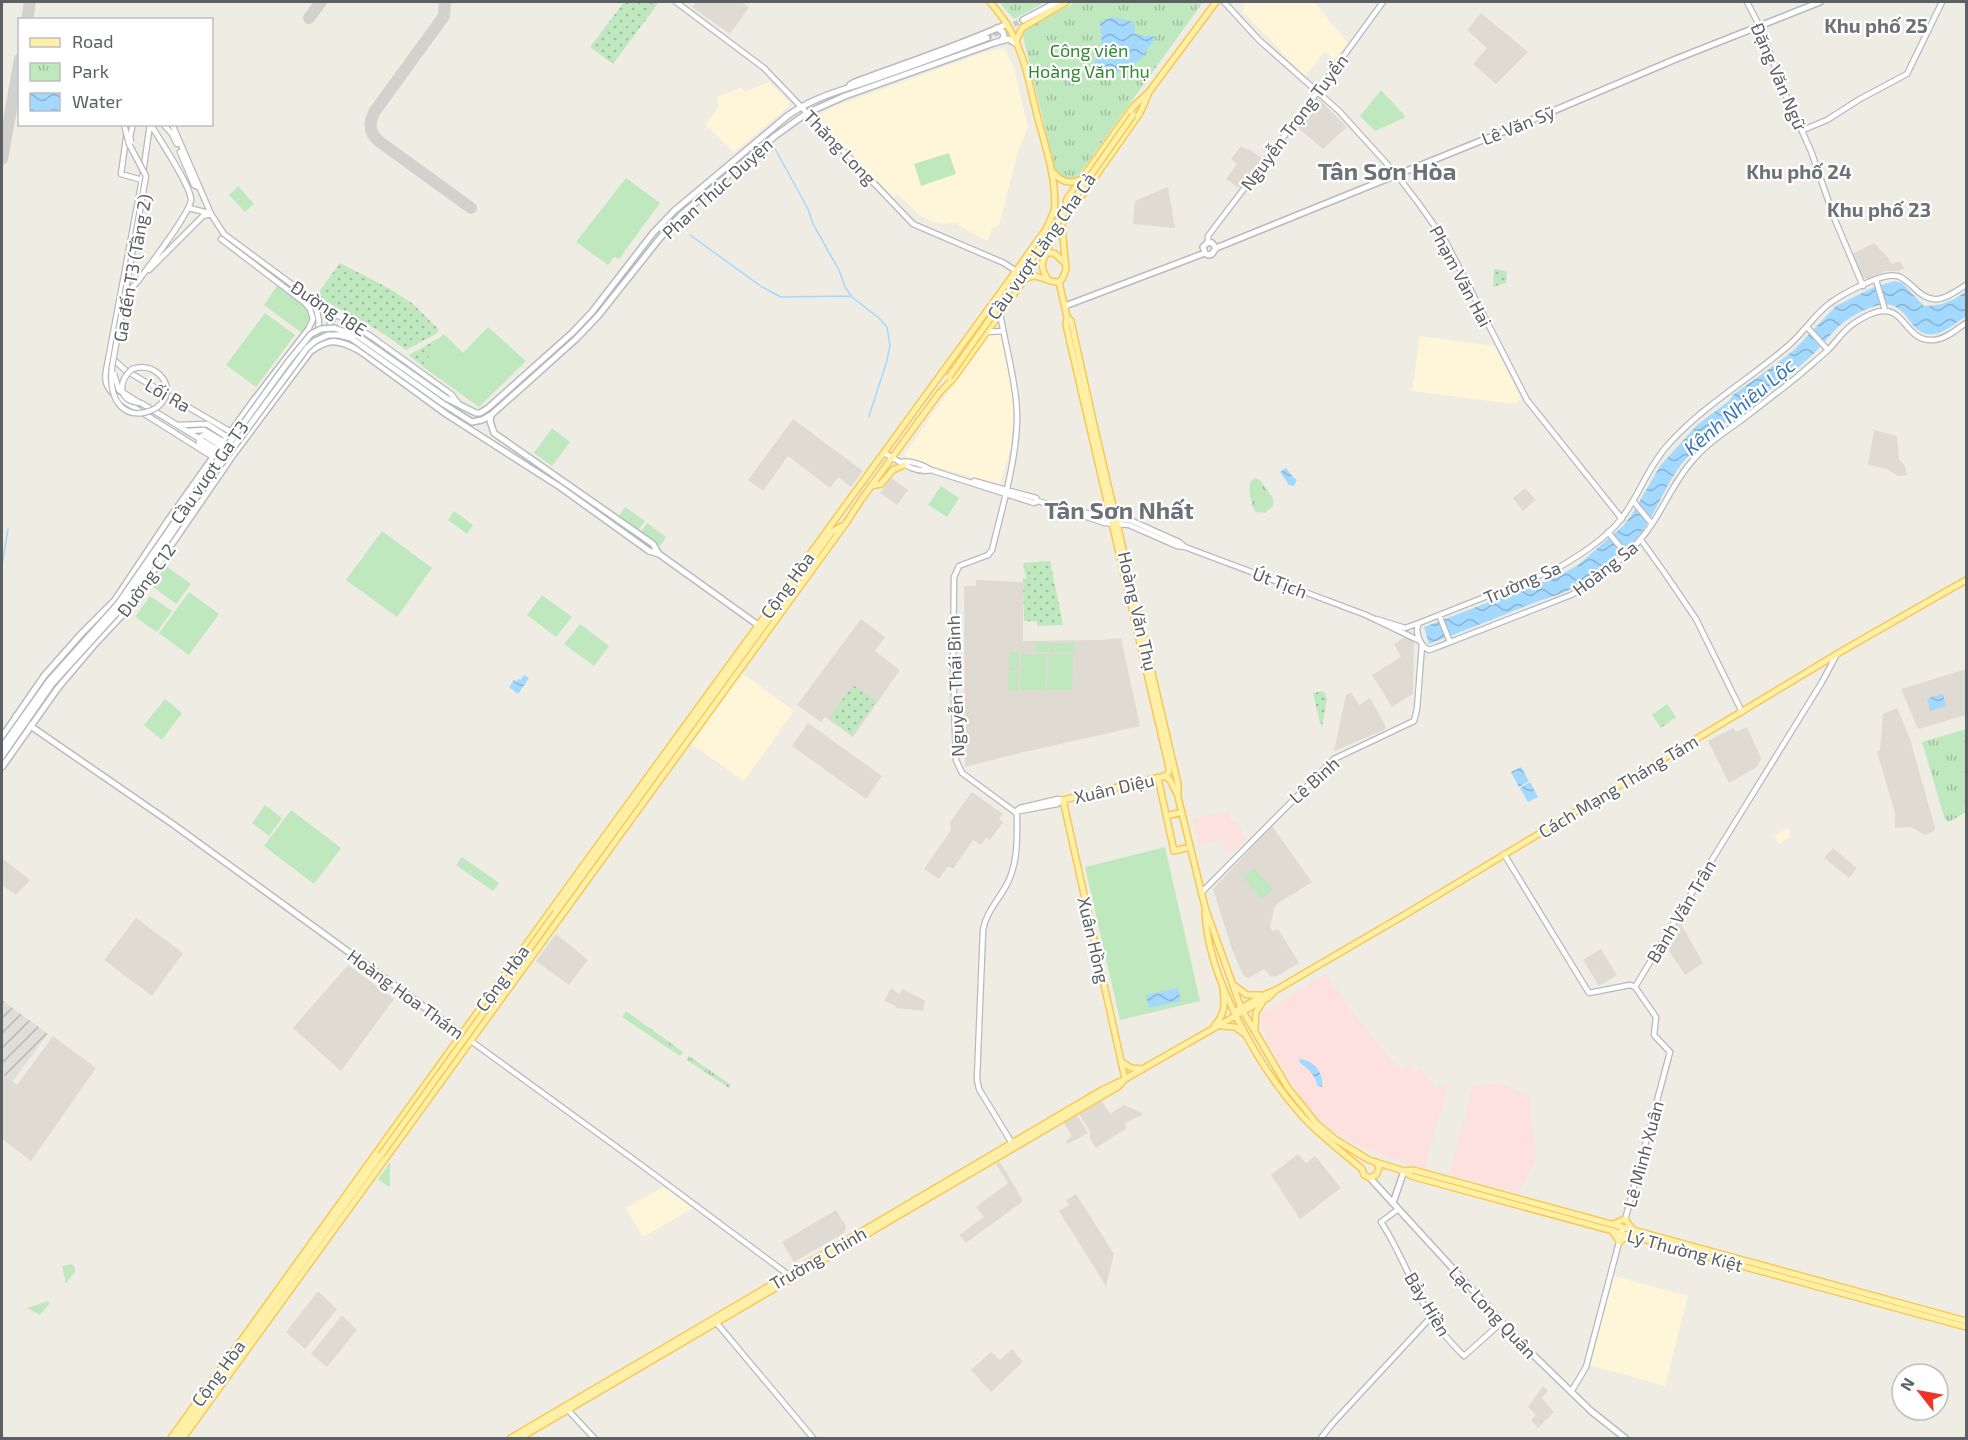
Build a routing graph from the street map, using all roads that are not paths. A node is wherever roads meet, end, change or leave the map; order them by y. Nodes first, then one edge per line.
1 (675, 2) edge
2 (990, 2) edge
3 (1057, 2) edge
4 (1066, 2) edge
5 (1216, 2) edge
6 (1224, 2) edge
7 (1383, 2) edge
8 (1746, 2) edge
9 (1820, 2) edge
10 (1942, 2) edge
11 (1023, 20) tunnel mouth
12 (1007, 24) junction
13 (1760, 27) junction
14 (997, 28) junction
15 (987, 38) tunnel mouth
16 (1000, 41) junction
17 (1016, 43) junction
18 (847, 88) junction
19 (1150, 91) junction
20 (1318, 91) junction
21 (801, 106) junction
22 (807, 113) junction
23 (126, 126) edge
24 (126, 126) edge
25 (132, 126) edge
26 (150, 126) edge
27 (151, 126) edge
28 (165, 126) edge
29 (172, 126) edge
30 (1803, 130) junction
31 (1050, 168) junction
32 (722, 170) junction
33 (727, 175) junction
34 (1397, 175) junction
35 (1081, 178) junction
36 (142, 180) junction
37 (201, 190) junction
38 (189, 208) junction
39 (1054, 211) junction
40 (211, 214) junction
41 (1062, 226) junction
42 (221, 239) dead end
43 (1208, 242) junction
44 (1216, 248) junction
45 (1047, 253) junction
46 (1204, 253) junction
47 (1040, 259) junction
48 (1023, 261) junction
49 (1065, 265) junction
50 (1016, 271) junction
51 (1047, 278) junction
52 (138, 280) junction
53 (1008, 282) junction
54 (1059, 282) junction
55 (1876, 283) junction
56 (1966, 285) edge
57 (1863, 286) junction
58 (309, 297) junction
59 (120, 300) junction
60 (1065, 306) junction
61 (1884, 308) junction
62 (1000, 312) junction
63 (336, 315) junction
64 (1966, 323) edge
65 (1809, 329) junction
66 (308, 330) joint
67 (987, 332) junction
68 (1003, 332) junction
69 (334, 341) junction
70 (1826, 348) junction
71 (310, 352) junction
72 (110, 354) junction
73 (940, 392) junction
74 (254, 401) junction
75 (444, 401) junction
76 (141, 403) junction
77 (460, 405) junction
78 (267, 409) junction
79 (471, 412) joint
80 (446, 414) junction
81 (491, 415) junction
82 (466, 418) junction
83 (178, 425) junction
84 (188, 431) junction
85 (199, 438) junction
86 (243, 440) junction
87 (222, 445) junction
88 (884, 453) junction
89 (233, 455) junction
90 (892, 457) junction
91 (902, 463) junction
92 (538, 469) junction
93 (871, 486) junction
94 (1006, 492) junction
95 (1634, 502) junction
96 (613, 516) junction
97 (169, 519) junction
98 (834, 519) junction
99 (1622, 519) junction
100 (1115, 521) junction
101 (608, 522) junction
102 (846, 523) junction
103 (1651, 523) junction
104 (180, 532) junction
105 (832, 532) junction
106 (1610, 533) junction
107 (1641, 540) junction
108 (1625, 553) junction
109 (659, 554) junction
110 (1965, 579) edge
111 (1440, 616) junction
112 (1375, 619) junction
113 (1419, 623) junction
114 (1403, 627) joint
115 (762, 629) junction
116 (1450, 641) junction
117 (1421, 642) junction
118 (1429, 650) junction
119 (1837, 654) junction
120 (1421, 658) junction
121 (1742, 712) junction
122 (16, 716) junction
123 (30, 725) junction
124 (2, 737) edge
125 (2, 747) edge
126 (2, 756) edge
127 (2, 766) edge
128 (1165, 776) junction
129 (1158, 778) junction
130 (1178, 797) junction
131 (1063, 800) junction
132 (1015, 812) junction
133 (1182, 812) junction
134 (1166, 816) junction
135 (1190, 847) junction
136 (1504, 854) junction
137 (1201, 893) junction
138 (1205, 907) junction
139 (1221, 980) junction
140 (1232, 982) junction
141 (1635, 987) junction
142 (1267, 996) junction
143 (479, 1010) junction
144 (1242, 1010) junction
145 (1235, 1014) junction
146 (489, 1016) junction
147 (1252, 1025) junction
148 (1212, 1029) junction
149 (1244, 1030) junction
150 (1256, 1032) junction
151 (461, 1034) junction
152 (1250, 1040) junction
153 (471, 1041) junction
154 (442, 1060) junction
155 (1122, 1062) junction
156 (452, 1067) junction
157 (1143, 1069) junction
158 (1125, 1079) junction
159 (1013, 1145) junction
160 (1369, 1160) junction
161 (1376, 1162) junction
162 (1362, 1170) junction
163 (1404, 1171) junction
164 (1370, 1178) junction
165 (1393, 1203) junction
166 (1397, 1210) junction
167 (1625, 1219) junction
168 (1611, 1227) junction
169 (1622, 1230) junction
170 (1632, 1233) junction
171 (1620, 1242) junction
172 (790, 1277) junction
173 (1431, 1317) junction
174 (714, 1321) junction
175 (1966, 1321) edge
176 (1502, 1322) junction
177 (1966, 1327) edge
178 (222, 1376) junction
179 (1571, 1392) junction
180 (566, 1408) junction
181 (171, 1438) edge
182 (177, 1438) edge
183 (183, 1438) edge
184 (511, 1438) edge
185 (520, 1438) edge
186 (594, 1438) edge
187 (813, 1438) edge
188 (1321, 1438) edge
189 (1625, 1438) edge

1 - 21 street, Thăng Long
2 - 12 main road
3 - 11 main road
4 - 17 main road
5 - 19 main road
6 - 20 street, Phạm Văn Hai
7 - 20 street, Nguyễn Trọng Tuyển
8 - 13 street, Đặng Văn Ngữ
9 - 13 main road, Lê Văn Sỹ
10 - 30 street
12 - 14 main road, Phan Thúc Duyện
12 - 17 main road
13 - 30 street, Đặng Văn Ngữ
13 - 34 main road, Lê Văn Sỹ
14 - 16 main road
14 - 18 main road, Phan Thúc Duyện
15 - 18 main road
16 - 17 main road, Phan Thúc Duyện
16 - 22 main road, Phan Thúc Duyện
17 - 31 main road
18 - 21 main road, Phan Thúc Duyện
19 - 35 main road
19 - 41 main road
19 - 73 main road, Cầu vượt Lăng Cha Cả, bridge
20 - 34 street, Phạm Văn Hai
20 - 43 street, Nguyễn Trọng Tuyển
21 - 22 street, Thăng Long
21 - 32 main road, Phan Thúc Duyện
22 - 33 main road, Phan Thúc Duyện
22 - 50 street, Thăng Long
23 - 36 street
24 - 76 street, bridge
25 - 76 street, Ga đến T3 (Tầng 2), bridge
26 - 36 street
27 - 38 street
28 - 37 street
29 - 37 street
30 - 57 street, Đặng Văn Ngữ
31 - 35 main road
31 - 39 main road
32 - 33 main road
32 - 79 main road, Phan Thúc Duyện
33 - 81 main road, Phan Thúc Duyện
34 - 44 main road, Lê Văn Sỹ
34 - 99 street, Phạm Văn Hai
35 - 41 main road
36 - 59 street
37 - 40 street, Đường 18E
38 - 40 street
38 - 52 street
39 - 45 main road
39 - 48 main road, Cộng Hòa
40 - 52 street
40 - 58 street, Đường 18E
41 - 49 main road
42 - 66 street, Đường 18E
43 - 44 main road
43 - 46 main road
44 - 46 main road
45 - 47 main road
45 - 49 main road
46 - 60 main road
47 - 48 main road
47 - 51 main road
47 - 53 main road
48 - 50 main road, Cộng Hòa
49 - 54 main road
50 - 53 main road, Cộng Hòa
51 - 54 main road
51 - 62 main road, Cộng Hòa
52 - 59 street
53 - 88 main road, Cộng Hòa
54 - 60 main road, Hoàng Văn Thụ
55 - 56 street, Trường Sa
55 - 57 street, Trường Sa
55 - 61 street
57 - 65 street, Trường Sa
58 - 63 street, Đường 18E
58 - 71 street
59 - 72 street
60 - 100 main road, Hoàng Văn Thụ
61 - 64 street
61 - 70 street, Hoàng Sa
62 - 67 main road, Cộng Hòa
62 - 68 street, Nguyễn Thái Bình
63 - 69 street
63 - 77 street, Đường 18E
65 - 70 street
65 - 95 street, Trường Sa
66 - 74 main road, Đường C12
67 - 68 street
67 - 73 main road, Cộng Hòa
68 - 94 street, Nguyễn Thái Bình
69 - 71 main road, Đường C12
69 - 80 main road, Đường 18E
70 - 103 street, Hoàng Sa
71 - 78 main road, Đường C12
72 - 87 street, Lối Ra
72 - 87 street, Lối Ra
73 - 90 main road, Cộng Hòa
74 - 78 main road
74 - 87 main road, Đường C12
75 - 77 main road, Cầu vượt Ga T3
75 - 82 main road
75 - 125 main road, Cầu vượt Ga T3, bridge
75 - 126 main road, Cầu vượt Ga T3, bridge
76 - 83 street, Lối Ra
77 - 79 main road, Đường 18E
78 - 86 main road, Đường C12
80 - 82 main road, Đường 18E
80 - 92 main road, Đường 18E
81 - 82 main road
81 - 92 main road, Đường 18E
83 - 84 street, Lối Ra
83 - 87 street, Lối Ra
84 - 85 street, Lối Ra
84 - 87 street, Lối Ra
85 - 87 street, Lối Ra
85 - 87 street, Lối Ra
86 - 87 main road
86 - 89 main road, Đường C12
87 - 89 main road
87 - 97 main road, Đường C12
88 - 90 street, Út Tịch
88 - 98 main road, Cộng Hòa
89 - 104 main road, Đường C12
90 - 91 street, Út Tịch
90 - 93 main road, Cộng Hòa
91 - 93 main road
91 - 94 street, Út Tịch
92 - 96 main road, Đường 18E
92 - 101 main road, Đường 18E
93 - 102 main road, Cộng Hòa
94 - 100 street, Út Tịch
94 - 132 street, Nguyễn Thái Bình
95 - 99 street, Trường Sa
95 - 103 street
96 - 101 main road
96 - 109 main road, Đường 18E
97 - 104 main road
97 - 122 main road, Đường C12
98 - 105 main road, Cộng Hòa
98 - 115 main road, Cộng Hòa
99 - 106 street, Trường Sa
100 - 112 street, Út Tịch
100 - 128 main road, Hoàng Văn Thụ
100 - 130 main road, Hoàng Văn Thụ
101 - 109 main road, Đường 18E
102 - 105 main road, Cộng Hòa
102 - 115 main road, Cộng Hòa
103 - 107 street, Hoàng Sa
104 - 123 main road, Đường C12
105 - 115 main road, Cộng Hòa
106 - 108 street
106 - 111 street, Trường Sa
107 - 108 street, Hoàng Sa
107 - 121 street
108 - 116 street, Hoàng Sa
109 - 115 main road, Đường 18E
110 - 119 main road, Cách Mạng Tháng Tám
111 - 113 street, Trường Sa
111 - 116 street
112 - 114 street, Út Tịch
112 - 117 street, Út Tịch
113 - 114 street, Trường Sa
113 - 117 street
115 - 143 main road, Cộng Hòa
115 - 146 main road, Cộng Hòa
115 - 178 main road, Cộng Hòa, bridge
116 - 118 street, Hoàng Sa
117 - 118 street
117 - 120 street, Lê Bình
118 - 120 street, Hoàng Sa
119 - 121 main road, Cách Mạng Tháng Tám
119 - 141 street, Bành Văn Trân
120 - 137 street, Lê Bình
121 - 136 main road, Cách Mạng Tháng Tám
122 - 123 main road, Hoàng Hoa Thám
122 - 124 main road, Đường C12
123 - 127 main road, Đường C12
123 - 151 main road, Hoàng Hoa Thám
128 - 129 main road, Xuân Diệu
128 - 130 main road
129 - 131 main road, Xuân Diệu
129 - 134 main road
130 - 133 main road, Hoàng Văn Thụ
131 - 132 street, Xuân Diệu
131 - 155 main road, Xuân Hồng
132 - 159 street
133 - 134 main road
133 - 135 main road, Hoàng Văn Thụ
134 - 135 main road
135 - 137 main road, Hoàng Văn Thụ
136 - 141 street
136 - 142 main road, Cách Mạng Tháng Tám
137 - 138 main road, Hoàng Văn Thụ
138 - 139 main road, Hoàng Văn Thụ
138 - 140 main road, Hoàng Văn Thụ
139 - 145 main road, Hoàng Văn Thụ
139 - 148 main road
140 - 142 main road
140 - 144 main road, Hoàng Văn Thụ
141 - 167 street, Lê Minh Xuân
142 - 144 main road, Cách Mạng Tháng Tám
142 - 150 main road
143 - 146 main road
143 - 151 main road, Cộng Hòa
144 - 145 main road, Cách Mạng Tháng Tám
144 - 147 main road
145 - 148 main road, Trường Chinh
145 - 149 main road
146 - 153 main road, Cộng Hòa
147 - 149 main road
147 - 150 main road
148 - 152 main road
148 - 157 main road, Trường Chinh
149 - 152 main road
150 - 160 main road
151 - 153 main road, Hoàng Hoa Thám
151 - 154 main road, Cộng Hòa
152 - 162 main road
153 - 156 main road, Cộng Hòa
153 - 172 street, Hoàng Hoa Thám
154 - 156 main road
154 - 178 main road, Cộng Hòa
155 - 157 main road
155 - 158 main road, Xuân Hồng
156 - 178 main road, Cộng Hòa
157 - 158 main road, Trường Chinh
158 - 159 main road, Trường Chinh
159 - 172 main road, Trường Chinh
160 - 161 main road
160 - 162 main road
161 - 163 main road, Lý Thường Kiệt
161 - 164 main road
162 - 164 main road
163 - 165 main road
163 - 168 main road, Lý Thường Kiệt
164 - 165 main road, Lạc Long Quân
165 - 166 main road, Lạc Long Quân
166 - 173 street, Bảy Hiền
166 - 176 main road, Lạc Long Quân
167 - 168 main road
167 - 169 street, Lê Minh Xuân
167 - 170 main road
168 - 169 main road, Lý Thường Kiệt
168 - 171 main road
169 - 170 main road, Lý Thường Kiệt
169 - 171 street, Lê Minh Xuân
170 - 171 main road
170 - 175 main road, Lý Thường Kiệt
170 - 177 main road, Lý Thường Kiệt
171 - 179 street, Lê Minh Xuân
172 - 174 main road, Trường Chinh
173 - 176 street, Bảy Hiền
173 - 188 street
174 - 180 main road, Trường Chinh
174 - 187 street
176 - 179 main road, Lạc Long Quân
178 - 181 main road, Cộng Hòa
178 - 182 main road, Cộng Hòa
178 - 183 main road, Cộng Hòa
179 - 189 main road, Lạc Long Quân
180 - 184 main road, Trường Chinh
180 - 185 main road, Trường Chinh
180 - 186 street

